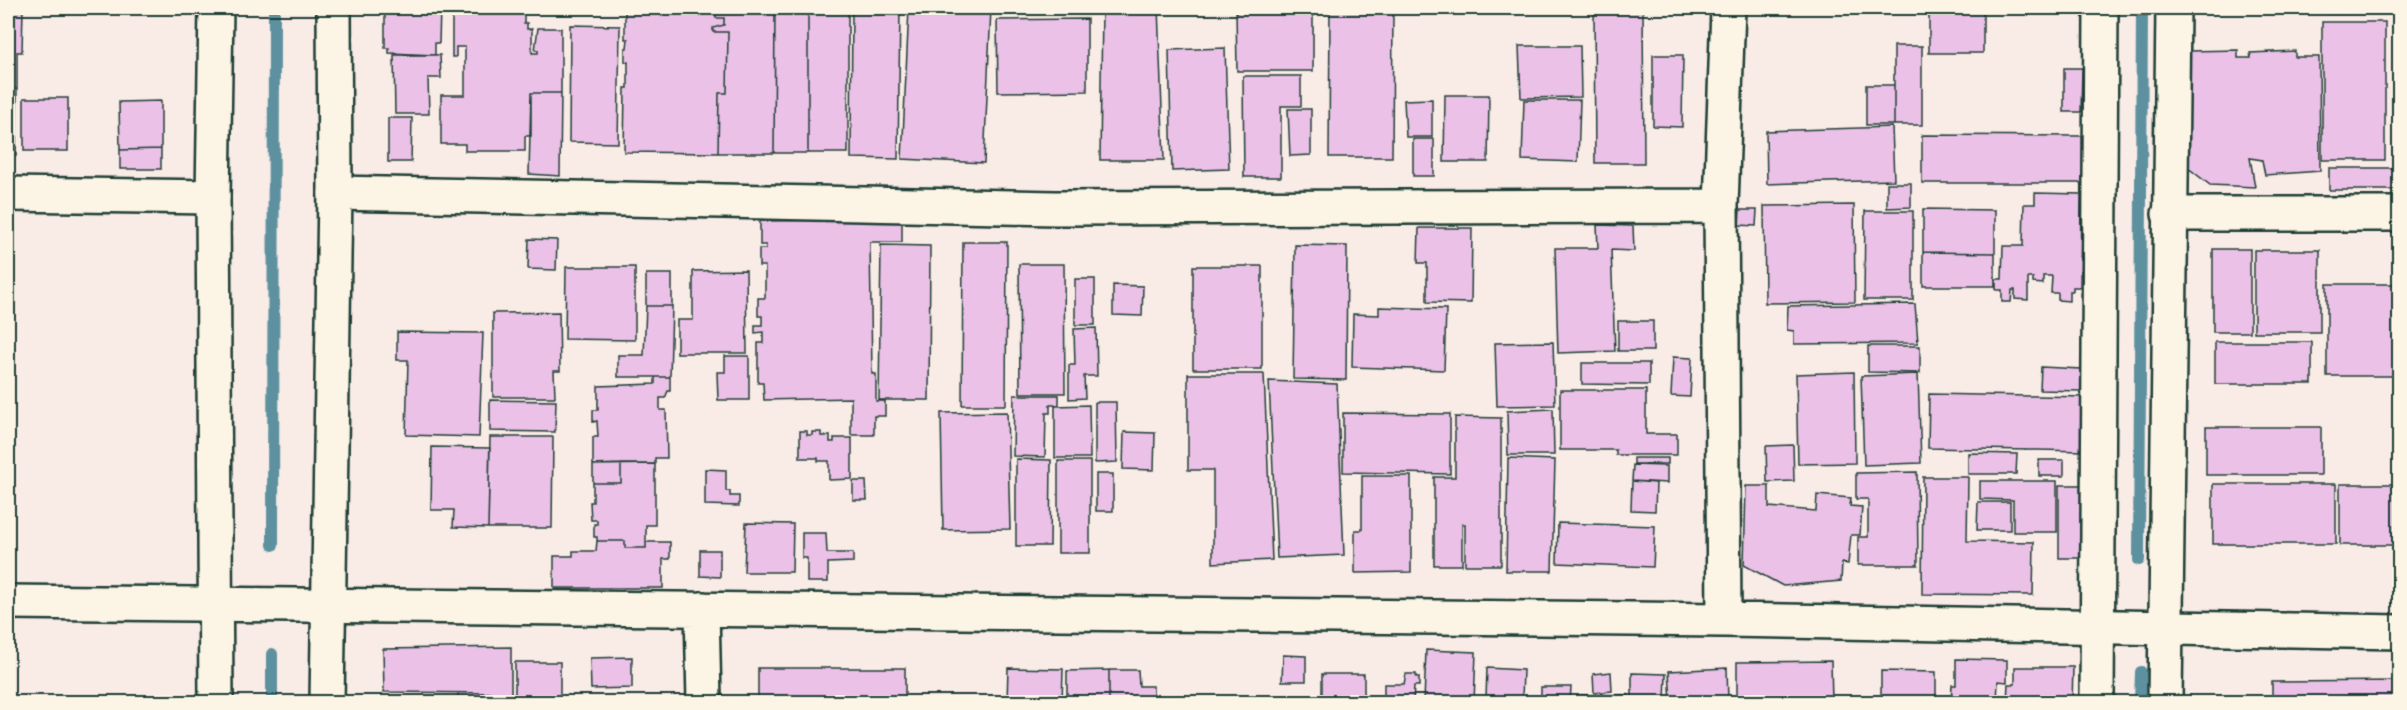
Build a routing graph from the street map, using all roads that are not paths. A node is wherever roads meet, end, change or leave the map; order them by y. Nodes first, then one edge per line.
1 (216, 8) edge
2 (334, 8) edge
3 (1728, 8) edge
4 (2101, 8) edge
5 (2173, 8) edge
6 (8, 194) edge
7 (335, 194) junction
8 (213, 197) junction
9 (1721, 206) junction
10 (2169, 214) junction
11 (2400, 214) edge
12 (8, 602) edge
13 (217, 603) junction
14 (328, 605) junction
15 (702, 609) junction
16 (1724, 620) junction
17 (2098, 626) junction
18 (2166, 628) junction
19 (2400, 632) edge
20 (216, 702) edge
21 (327, 702) edge
22 (704, 702) edge
23 (2097, 702) edge
24 (2165, 702) edge

1 - 8 street
2 - 7 street
3 - 9 street
4 - 17 street
5 - 10 street
6 - 8 street
7 - 9 street
7 - 14 street
8 - 13 street
9 - 16 street
10 - 11 street
10 - 18 street
12 - 13 street
13 - 14 street
13 - 20 street
14 - 15 street
14 - 21 street
15 - 16 street
15 - 22 street
16 - 17 street
17 - 18 street
17 - 23 street
18 - 19 street
18 - 24 street

